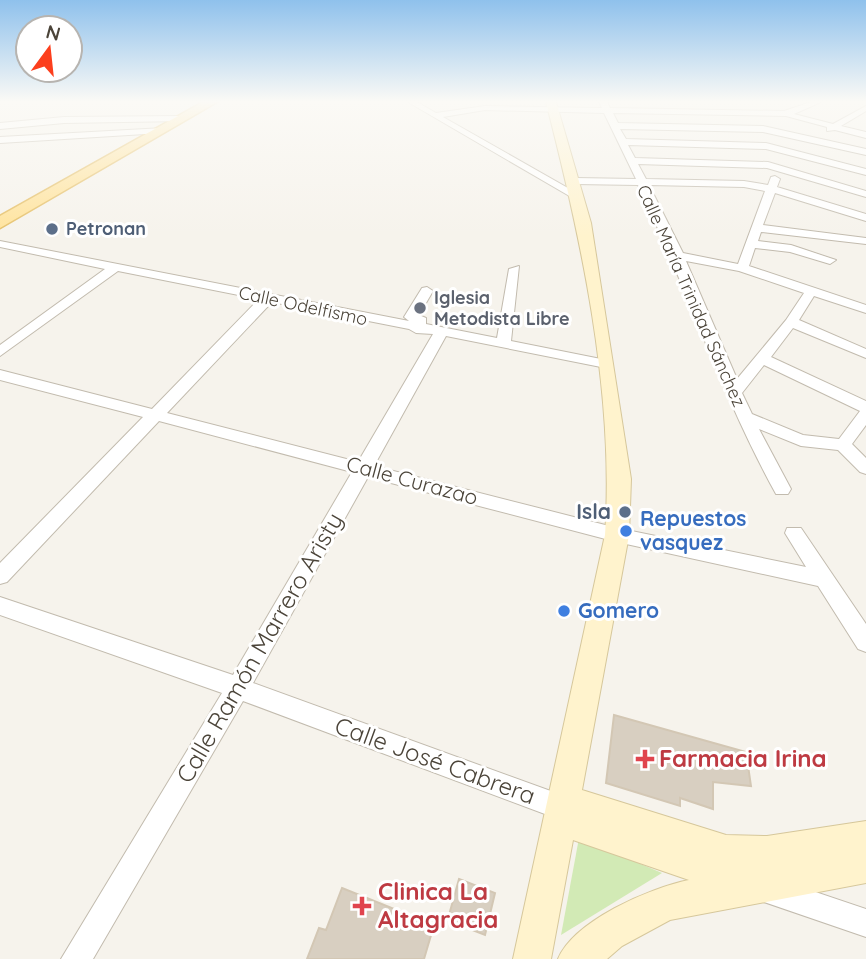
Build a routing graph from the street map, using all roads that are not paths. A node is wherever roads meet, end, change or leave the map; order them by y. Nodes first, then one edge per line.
1 (132, 147) edge
2 (487, 147) edge
3 (564, 147) edge
4 (624, 147) edge
5 (769, 147) edge
6 (803, 147) edge
7 (848, 147) edge
8 (794, 152) junction
9 (866, 152) edge
10 (631, 161) junction
11 (778, 167) junction
12 (866, 172) edge
13 (641, 182) junction
14 (576, 189) junction
15 (772, 189) junction
16 (866, 194) edge
17 (866, 218) edge
18 (0, 223) edge
19 (757, 228) junction
20 (866, 241) edge
21 (0, 244) edge
22 (751, 244) junction
23 (678, 256) junction
24 (830, 260) dead end
25 (114, 268) junction
26 (742, 268) junction
27 (515, 269) dead end
28 (812, 290) junction
29 (427, 291) dead end
30 (866, 291) edge
31 (268, 298) junction
32 (852, 303) junction
33 (866, 309) edge
34 (791, 322) junction
35 (416, 329) junction
36 (440, 334) junction
37 (503, 345) junction
38 (0, 352) edge
39 (866, 354) edge
40 (762, 358) junction
41 (606, 364) junction
42 (0, 375) edge
43 (734, 393) junction
44 (866, 407) edge
45 (155, 414) junction
46 (866, 414) edge
47 (745, 417) junction
48 (843, 445) junction
49 (866, 468) edge
50 (364, 469) junction
51 (782, 489) dead end
52 (794, 533) dead end
53 (617, 535) junction
54 (0, 576) edge
55 (825, 579) junction
56 (0, 606) edge
57 (866, 642) edge
58 (238, 688) junction
59 (561, 807) junction
60 (866, 838) edge
61 (866, 865) edge
62 (758, 886) junction
63 (866, 923) edge
64 (76, 959) edge
65 (532, 959) edge
66 (577, 959) edge

1 - 18 main road
2 - 14 street
3 - 14 main road
4 - 10 street, Calle María Trinidad Sánchez
5 - 8 street
6 - 8 street
7 - 9 street
8 - 11 street
8 - 12 street
10 - 11 street
10 - 13 street, Calle María Trinidad Sánchez
11 - 15 street
11 - 16 street
13 - 14 street
13 - 15 street
13 - 23 street, Calle María Trinidad Sánchez
14 - 41 main road
15 - 17 street
15 - 19 street
19 - 20 street
19 - 22 street
21 - 25 street, Calle Odelfismo
22 - 24 street
22 - 26 street
23 - 26 street
23 - 43 street, Calle María Trinidad Sánchez
25 - 31 street, Calle Odelfismo
25 - 38 street
26 - 28 street
27 - 37 street
28 - 32 street
28 - 34 street
29 - 35 street
30 - 32 street
31 - 35 street, Calle Odelfismo
31 - 45 street
32 - 33 street
34 - 39 street
34 - 40 street
35 - 36 street, Calle Odelfismo
36 - 37 street, Calle Odelfismo
36 - 50 street, Calle Ramón Marrero Aristy
37 - 41 street, Calle Odelfismo
40 - 43 street
40 - 44 street
41 - 53 main road
42 - 45 street, Calle Curazao
43 - 47 street, Calle María Trinidad Sánchez
45 - 50 street, Calle Curazao
45 - 54 street
46 - 48 street
47 - 48 street
47 - 51 street, Calle María Trinidad Sánchez
48 - 49 street
50 - 53 street, Calle Curazao
50 - 58 street, Calle Ramón Marrero Aristy
52 - 55 street
53 - 55 street, Calle Curazao
53 - 59 main road
55 - 57 street
56 - 58 street, Calle José Cabrera
58 - 59 street, Calle José Cabrera
58 - 64 street, Calle Ramón Marrero Aristy
59 - 60 main road
59 - 62 main road, Calle José Cabrera
59 - 65 main road
61 - 62 main road
62 - 63 street, Calle José Cabrera
62 - 66 main road

